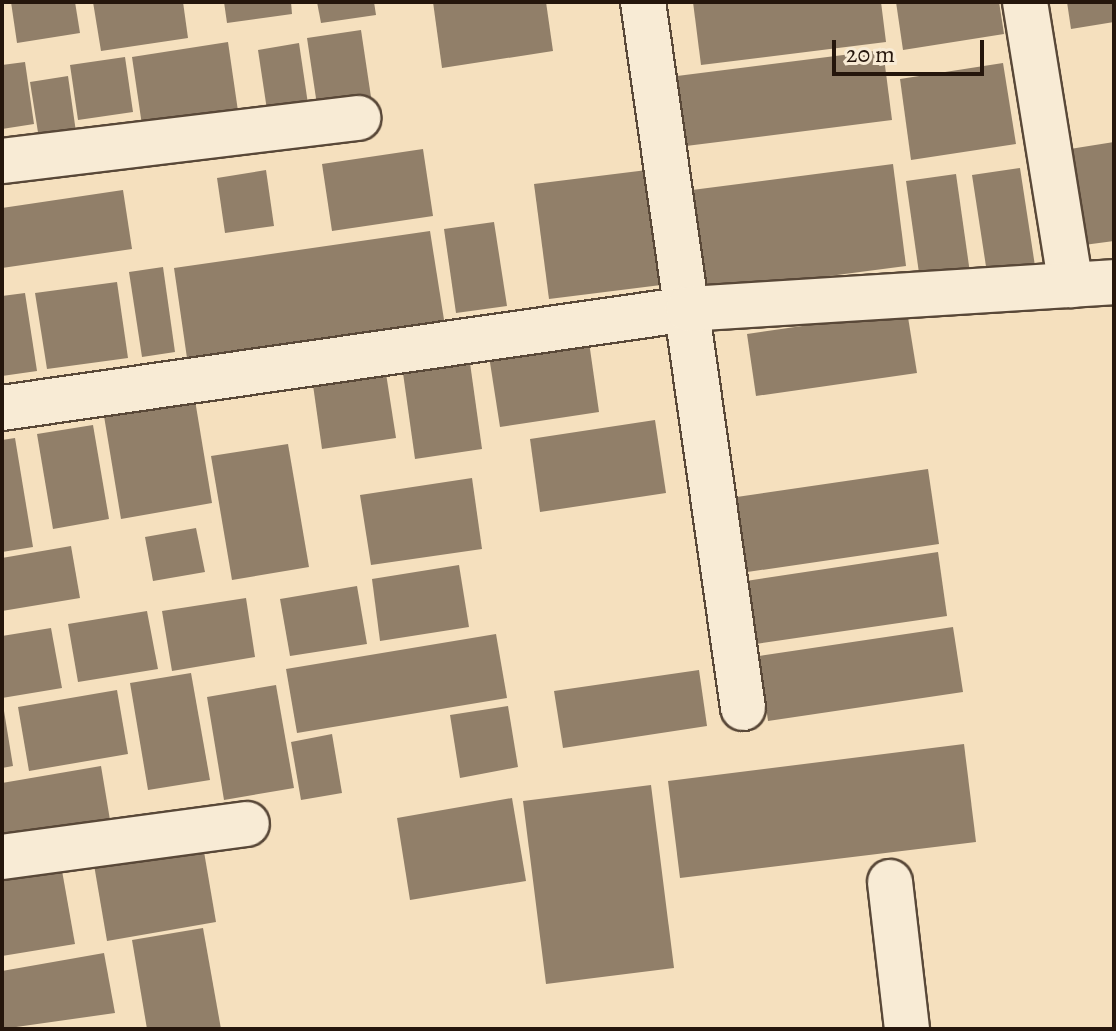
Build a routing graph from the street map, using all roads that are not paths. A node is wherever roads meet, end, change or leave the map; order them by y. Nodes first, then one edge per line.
1 (643, 2) edge
2 (1025, 2) edge
3 (358, 118) dead end
4 (2, 161) edge
5 (1114, 282) edge
6 (1071, 285) junction
7 (688, 309) junction
8 (2, 408) edge
9 (743, 708) dead end
10 (247, 824) dead end
11 (2, 857) edge
12 (890, 882) dead end
13 (907, 1029) edge

1 - 7 street
2 - 6 street
3 - 4 street
5 - 6 street
6 - 7 street
7 - 8 street
7 - 9 street
10 - 11 street
12 - 13 street

